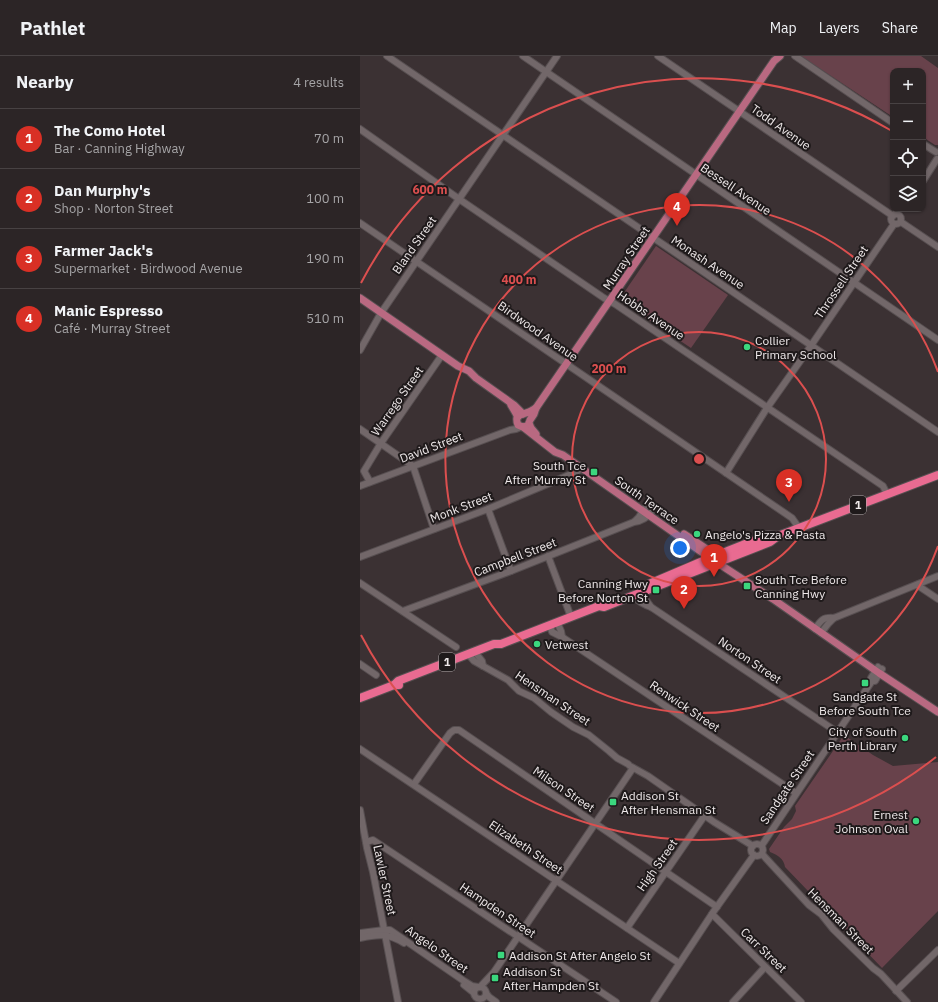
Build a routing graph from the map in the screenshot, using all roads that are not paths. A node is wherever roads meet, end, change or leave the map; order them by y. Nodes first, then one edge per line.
1 (387, 56) edge
2 (523, 56) edge
3 (557, 56) edge
4 (658, 56) edge
5 (794, 56) edge
6 (776, 58) edge
7 (546, 72) junction
8 (740, 112) junction
9 (890, 121) edge
10 (360, 129) edge
11 (503, 135) junction
12 (926, 146) edge
13 (937, 151) edge
14 (937, 160) edge
15 (696, 175) junction
16 (926, 176) edge
17 (459, 199) junction
18 (903, 212) edge
19 (892, 216) junction
20 (900, 219) junction
21 (360, 222) edge
22 (894, 224) junction
23 (653, 238) junction
24 (938, 247) edge
25 (416, 261) junction
26 (854, 282) junction
27 (360, 300) edge
28 (610, 301) junction
29 (381, 314) junction
30 (938, 340) edge
31 (811, 346) junction
32 (360, 350) edge
33 (442, 356) junction
34 (567, 365) junction
35 (767, 408) junction
36 (523, 420) junction
37 (360, 429) edge
38 (938, 432) edge
39 (381, 443) junction
40 (413, 466) junction
41 (580, 466) junction
42 (726, 473) junction
43 (938, 475) edge
44 (370, 482) junction
45 (360, 486) edge
46 (887, 494) junction
47 (488, 509) junction
48 (647, 512) junction
49 (799, 528) junction
50 (434, 529) junction
51 (548, 556) junction
52 (360, 557) edge
53 (717, 559) junction
54 (511, 571) junction
55 (938, 576) edge
56 (360, 583) edge
57 (917, 585) junction
58 (637, 594) junction
59 (938, 599) edge
60 (599, 606) junction
61 (403, 611) junction
62 (571, 617) junction
63 (553, 624) junction
64 (820, 629) junction
65 (456, 647) dead end
66 (472, 655) junction
67 (360, 664) edge
68 (879, 670) junction
69 (376, 675) dead end
70 (360, 698) edge
71 (938, 707) edge
72 (938, 712) edge
73 (837, 732) junction
74 (360, 749) edge
75 (630, 766) junction
76 (414, 784) junction
77 (796, 793) junction
78 (360, 810) edge
79 (705, 815) junction
80 (595, 824) junction
81 (366, 842) junction
82 (753, 846) junction
83 (762, 846) junction
84 (762, 854) junction
85 (754, 855) junction
86 (665, 871) junction
87 (556, 880) junction
88 (717, 907) junction
89 (712, 914) junction
90 (626, 928) junction
91 (385, 932) junction
92 (360, 933) edge
93 (519, 937) junction
94 (360, 938) edge
95 (938, 950) edge
96 (679, 963) junction
97 (766, 967) junction
98 (896, 991) junction
99 (479, 995) edge
100 (398, 1002) edge
101 (489, 1002) edge
102 (496, 1002) edge
103 (616, 1002) edge
104 (654, 1002) edge
105 (732, 1002) edge
106 (801, 1002) edge
107 (907, 1002) edge

1 - 11 street, Monash Avenue
2 - 7 street, Bessell Avenue
3 - 7 street, Bland Street
4 - 8 street, Todd Avenue
5 - 9 street
6 - 8 main road, Murray Street
7 - 11 street, Bland Street
7 - 15 street, Bessell Avenue
8 - 15 main road, Murray Street
8 - 19 street, Todd Avenue
10 - 17 street, Hobbs Avenue
11 - 17 street, Bland Street
11 - 23 street, Monash Avenue
12 - 13 street
13 - 14 street
14 - 16 street
15 - 23 main road, Murray Street
15 - 26 street, Bessell Avenue
17 - 25 street, Bland Street
17 - 28 street, Hobbs Avenue
18 - 20 street
19 - 20 street
19 - 22 street
20 - 22 street
20 - 24 street
21 - 25 street, Birdwood Avenue
22 - 26 street, Throssell Street
23 - 28 main road, Murray Street
23 - 31 street, Monash Avenue
25 - 29 street, Bland Street
25 - 34 street, Birdwood Avenue
26 - 30 street, Bessell Avenue
26 - 31 street, Throssell Street
27 - 29 main road, South Terrace
28 - 34 main road, Murray Street
28 - 35 street, Hobbs Avenue
29 - 32 street, Bland Street
29 - 33 main road, South Terrace
31 - 35 street, Throssell Street
31 - 38 street, Monash Avenue
33 - 36 main road, South Terrace
33 - 39 street, Warrego Street
34 - 36 main road, Murray Street
34 - 42 street, Birdwood Avenue
35 - 42 street, Throssell Street
35 - 46 street, Hobbs Avenue
36 - 40 street, David Street
36 - 41 main road, South Terrace
37 - 39 street
39 - 40 street
39 - 44 street, Warrego Street
40 - 44 street, David Street
40 - 50 street
41 - 47 street, Monk Street
41 - 48 main road, South Terrace
42 - 49 street, Birdwood Avenue
43 - 46 highway, 1
44 - 45 street, David Street
46 - 49 highway, 1
47 - 50 street, Monk Street
47 - 54 street
48 - 51 street, Campbell Street
48 - 53 main road, South Terrace
49 - 53 highway, 1
50 - 52 street, Monk Street
51 - 54 street, Campbell Street
51 - 62 street
53 - 58 highway, 1
53 - 60 highway, 1
53 - 64 main road, South Terrace
54 - 61 street, Campbell Street
55 - 57 street
56 - 61 street
57 - 59 street
57 - 64 street
58 - 60 highway, 1
58 - 73 street, Norton Street
60 - 62 highway, 1
61 - 65 street
62 - 63 highway, 1
63 - 66 highway, 1
63 - 77 street, Renwick Street
64 - 68 main road, South Terrace
66 - 70 highway, 1
66 - 75 street, Hensman Street
67 - 69 street
68 - 71 main road, South Terrace
68 - 72 main road, South Terrace
68 - 73 street, Sandgate Street
73 - 77 street, Sandgate Street
74 - 76 street, Elizabeth Street
75 - 79 street, Hensman Street
75 - 80 street
76 - 80 street, Milson Street
76 - 87 street, Elizabeth Street
77 - 83 street, Sandgate Street
78 - 81 street, Lawler Street
79 - 82 street, Hensman Street
79 - 86 street, High Street
80 - 86 street, Milson Street
80 - 87 street
81 - 91 street, Lawler Street
81 - 93 street, Hampden Street
82 - 83 street
82 - 85 street
83 - 84 street
84 - 85 street
84 - 98 street, Hensman Street
85 - 88 street
86 - 88 street, Milson Street
86 - 90 street, High Street
87 - 90 street, Elizabeth Street
87 - 93 street
88 - 89 street
89 - 96 street
89 - 97 street, Carr Street
90 - 96 street, Elizabeth Street
91 - 92 street
91 - 94 street, Angelo Street
91 - 99 street, Angelo Street
91 - 100 street, Lawler Street
93 - 99 street
93 - 103 street, Hampden Street
95 - 98 street
96 - 104 street
97 - 105 street
97 - 106 street, Carr Street
98 - 107 street, Hensman Street
99 - 101 street, Angelo Street
99 - 102 street, Angelo Street

